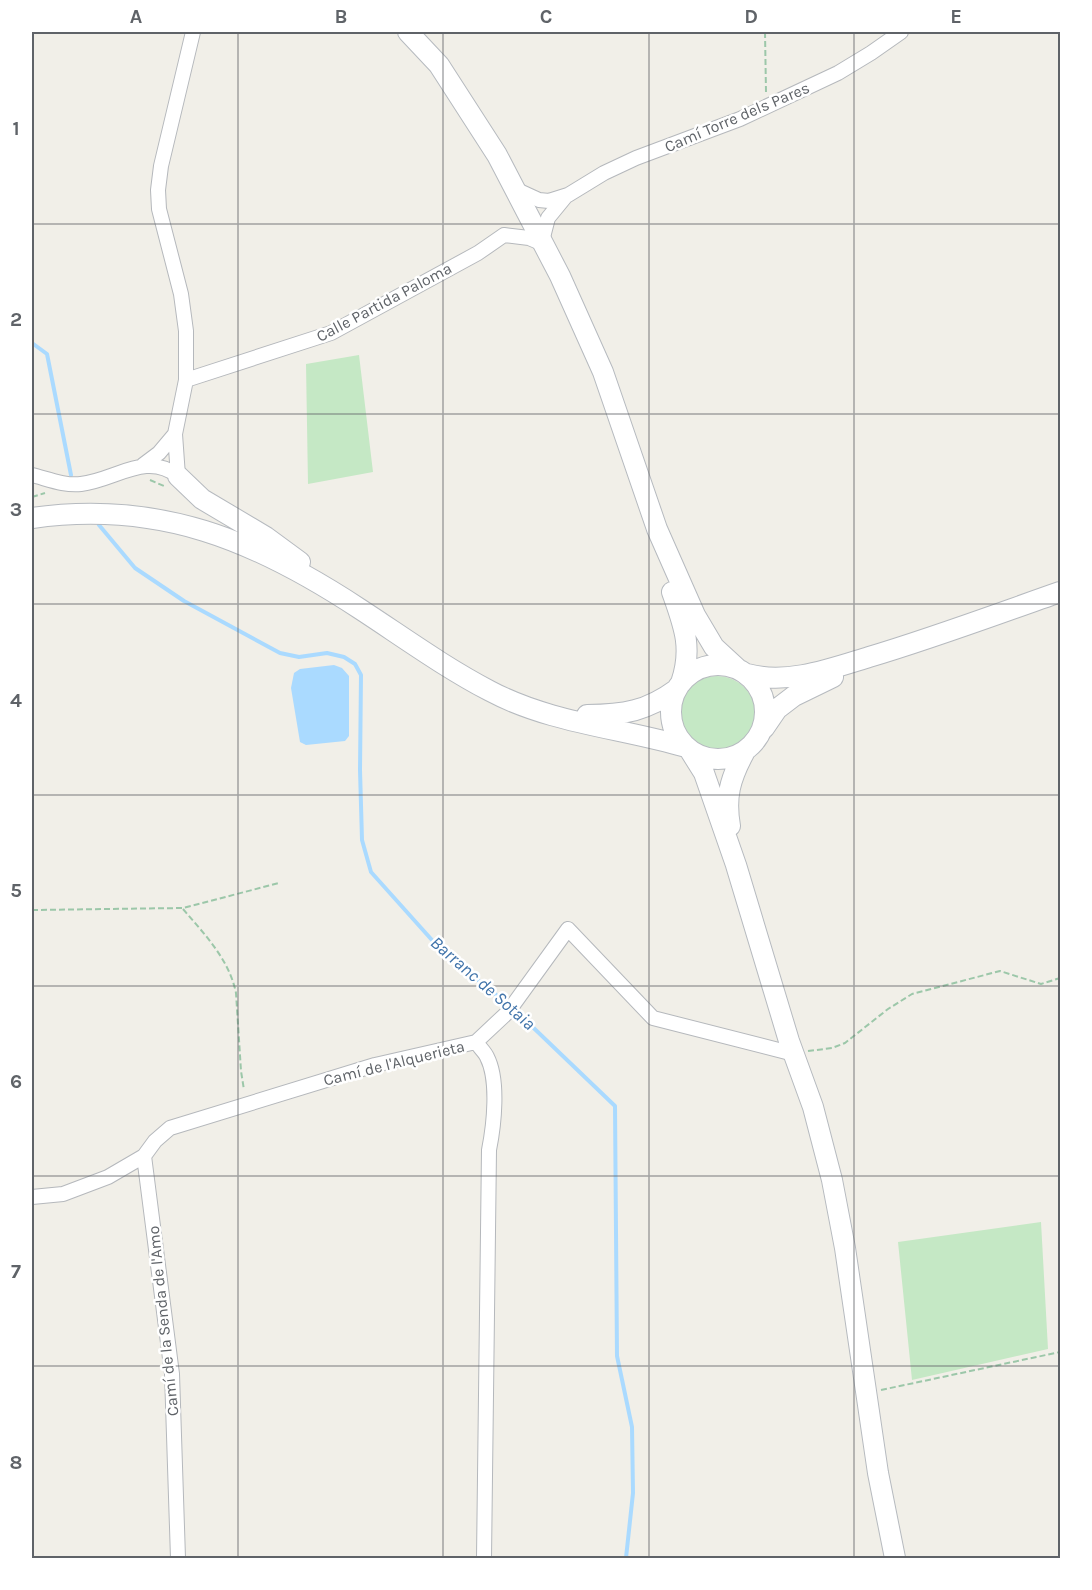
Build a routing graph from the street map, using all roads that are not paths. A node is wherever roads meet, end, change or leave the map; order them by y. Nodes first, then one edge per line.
1 (193, 32) edge
2 (408, 32) edge
3 (901, 32) edge
4 (515, 189) junction
5 (568, 195) junction
6 (543, 242) junction
7 (186, 380) junction
8 (175, 434) junction
9 (143, 465) junction
10 (32, 475) edge
11 (178, 476) junction
12 (32, 518) edge
13 (657, 529) junction
14 (327, 589) junction
15 (1060, 592) edge
16 (898, 649) junction
17 (743, 672) junction
18 (679, 686) junction
19 (552, 716) junction
20 (761, 733) junction
21 (687, 748) junction
22 (744, 753) junction
23 (736, 865) junction
24 (476, 1042) junction
25 (794, 1054) junction
26 (144, 1156) junction
27 (32, 1197) edge
28 (178, 1558) edge
29 (484, 1558) edge
30 (895, 1558) edge

1 - 7 street
2 - 4 main road
3 - 5 street, Camí Torre dels Pares
4 - 5 street, Camí Torre dels Pares
4 - 6 main road
5 - 6 street, Camí Torre dels Pares
6 - 7 street, Calle Partida Paloma
6 - 13 main road
7 - 8 street
8 - 9 street
8 - 11 street
9 - 10 street
9 - 11 street
11 - 14 main road
12 - 14 main road
13 - 17 main road
13 - 18 main road
14 - 19 main road
15 - 16 main road
16 - 17 main road
16 - 20 main road
17 - 18 main road
17 - 20 main road
18 - 19 main road
18 - 21 main road
19 - 21 main road
20 - 22 main road
21 - 22 main road
21 - 23 main road
22 - 23 main road
23 - 25 main road
24 - 25 street, Camí de l'Alquerieta
24 - 26 street, Camí de l'Alquerieta
24 - 29 street
25 - 30 main road
26 - 27 street, Camí de l'Alquerieta
26 - 28 street, Camí de la Senda de l'Amo

